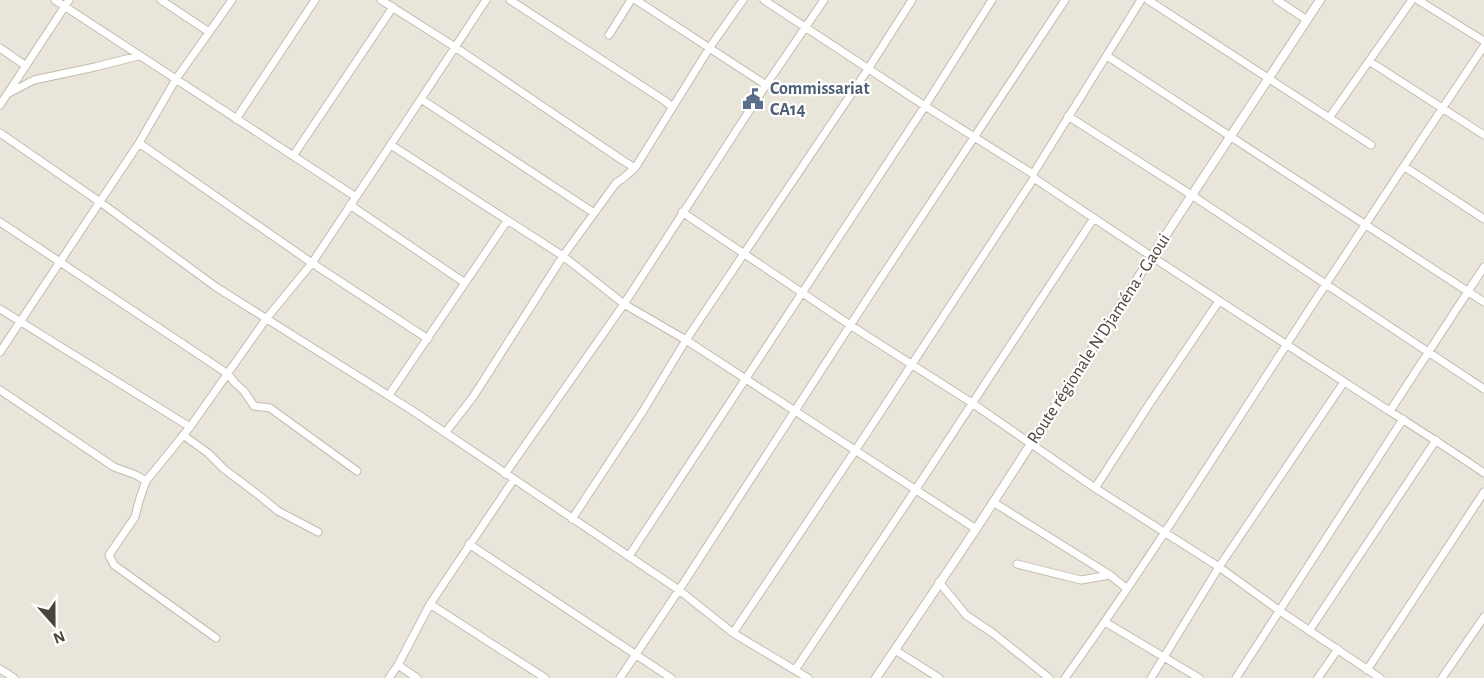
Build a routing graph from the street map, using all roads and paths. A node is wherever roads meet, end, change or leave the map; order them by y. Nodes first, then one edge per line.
1 (54, 0) edge
2 (69, 0) edge
3 (161, 0) edge
4 (232, 0) edge
5 (315, 0) edge
6 (381, 0) edge
7 (486, 0) edge
8 (510, 0) edge
9 (631, 0) edge
10 (636, 0) edge
11 (742, 0) edge
12 (764, 0) edge
13 (824, 0) edge
14 (912, 0) edge
15 (992, 0) edge
16 (1065, 0) edge
17 (1141, 0) edge
18 (1148, 0) edge
19 (1277, 0) edge
20 (1320, 0) edge
21 (1412, 0) edge
22 (1418, 0) edge
23 (64, 7) junction
24 (393, 7) junction
25 (1307, 20) junction
26 (807, 27) junction
27 (209, 32) junction
28 (609, 35) dead end
29 (1484, 40) edge
30 (1484, 46) edge
31 (455, 47) junction
32 (710, 47) junction
33 (0, 48) edge
34 (138, 56) junction
35 (1107, 56) junction
36 (1369, 61) junction
37 (26, 66) junction
38 (868, 69) junction
39 (1269, 79) junction
40 (176, 80) junction
41 (766, 85) junction
42 (7, 94) junction
43 (421, 99) junction
44 (0, 105) edge
45 (925, 106) junction
46 (672, 107) junction
47 (1443, 108) junction
48 (1068, 116) junction
49 (1329, 118) junction
50 (236, 119) junction
51 (0, 134) edge
52 (1484, 135) edge
53 (1231, 137) junction
54 (975, 138) junction
55 (139, 143) junction
56 (391, 145) junction
57 (1371, 145) dead end
58 (293, 156) junction
59 (1405, 167) junction
60 (635, 168) junction
61 (1033, 176) junction
62 (356, 196) junction
63 (1193, 196) junction
64 (100, 202) junction
65 (350, 205) junction
66 (682, 212) junction
67 (594, 213) junction
68 (1094, 218) junction
69 (1484, 219) edge
70 (507, 221) junction
71 (0, 222) edge
72 (1366, 225) junction
73 (743, 254) junction
74 (563, 256) junction
75 (1152, 256) junction
76 (61, 262) junction
77 (312, 263) junction
78 (1484, 267) edge
79 (465, 283) junction
80 (1326, 284) junction
81 (1468, 292) junction
82 (802, 293) junction
83 (1219, 301) junction
84 (1484, 302) edge
85 (624, 304) junction
86 (0, 309) edge
87 (266, 319) junction
88 (20, 322) junction
89 (850, 325) junction
90 (428, 339) junction
91 (686, 340) junction
92 (1287, 344) junction
93 (0, 352) edge
94 (1429, 353) junction
95 (912, 364) junction
96 (228, 374) junction
97 (746, 380) junction
98 (1344, 382) junction
99 (1484, 389) edge
100 (0, 390) edge
101 (389, 395) junction
102 (972, 403) junction
103 (794, 410) junction
104 (1390, 411) junction
105 (1403, 419) junction
106 (190, 427) junction
107 (444, 433) junction
108 (183, 435) junction
109 (1436, 440) junction
110 (1030, 444) junction
111 (855, 452) junction
112 (357, 471) dead end
113 (1484, 473) edge
114 (505, 474) junction
115 (514, 479) junction
116 (146, 481) junction
117 (1095, 488) junction
118 (916, 489) junction
119 (1484, 492) edge
120 (993, 502) junction
121 (572, 519) junction
122 (976, 529) junction
123 (318, 532) dead end
124 (1164, 533) junction
125 (469, 544) junction
126 (629, 556) junction
127 (1017, 564) dead end
128 (1219, 567) junction
129 (1110, 575) junction
130 (939, 582) junction
131 (1126, 588) junction
132 (679, 590) junction
133 (430, 604) junction
134 (1280, 611) junction
135 (1484, 617) edge
136 (1105, 622) junction
137 (1309, 631) junction
138 (733, 633) junction
139 (216, 638) dead end
140 (1338, 649) junction
141 (895, 650) junction
142 (635, 655) junction
143 (1164, 658) junction
144 (398, 665) junction
145 (0, 669) edge
146 (795, 670) junction
147 (1367, 670) junction
148 (14, 678) edge
149 (389, 678) edge
150 (417, 678) edge
151 (545, 678) edge
152 (620, 678) edge
153 (671, 678) edge
154 (808, 678) edge
155 (876, 678) edge
156 (939, 678) edge
157 (1049, 678) edge
158 (1065, 678) edge
159 (1150, 678) edge
160 (1199, 678) edge
161 (1236, 678) edge
162 (1318, 678) edge
163 (1380, 678) edge
164 (1442, 678) edge

1 - 23 street
2 - 23 street
3 - 27 street
4 - 27 street
5 - 50 street
6 - 24 street
7 - 31 street
8 - 46 street
9 - 28 street
10 - 32 street
11 - 32 street
12 - 26 street
13 - 26 street
14 - 38 street
15 - 45 street
16 - 54 street
17 - 35 street
18 - 39 street
19 - 25 street
20 - 25 street, Route régionale N'Djaména - Gaoui
21 - 36 street
22 - 29 street
23 - 34 street
23 - 37 street
24 - 31 street
24 - 58 street
25 - 39 street, Route régionale N'Djaména - Gaoui
26 - 38 street
26 - 41 street
27 - 40 street
30 - 47 street
31 - 43 street
31 - 60 street
32 - 41 street
32 - 46 street
33 - 37 street
34 - 40 street
34 - 42 street
35 - 48 street
35 - 53 street
36 - 47 street
36 - 49 street
37 - 42 street
38 - 45 street
38 - 73 street
39 - 49 street
39 - 53 street, Route régionale N'Djaména - Gaoui
40 - 50 street
40 - 55 street
41 - 66 street
42 - 44 street
43 - 56 street
43 - 67 street
45 - 54 street
45 - 82 street
46 - 60 street
47 - 52 street
47 - 59 street
48 - 61 street
48 - 63 street
49 - 57 street
50 - 58 street
51 - 64 street
53 - 63 street, Route régionale N'Djaména - Gaoui
53 - 72 street
54 - 61 street
54 - 89 street
55 - 64 street
55 - 77 street
56 - 62 street
56 - 70 street
58 - 62 street
59 - 69 street
59 - 72 street
60 - 67 street
61 - 68 street
61 - 95 street
62 - 65 street
63 - 75 street, Route régionale N'Djaména - Gaoui
63 - 80 street
64 - 76 street
64 - 87 street
65 - 77 street
65 - 79 street
66 - 73 street
66 - 85 street
67 - 74 street
68 - 75 street
68 - 102 street
70 - 74 street
70 - 79 street
71 - 76 street
72 - 80 street
72 - 81 street
73 - 82 street
73 - 91 street
74 - 85 street
74 - 107 street
75 - 83 street
75 - 110 street, Route régionale N'Djaména - Gaoui
76 - 88 street
76 - 96 street
77 - 87 street
77 - 90 street
78 - 81 street
79 - 90 street
80 - 92 street
80 - 94 street
81 - 84 street
81 - 94 street
82 - 89 street
82 - 97 street
83 - 92 street
83 - 117 street
85 - 91 street
85 - 114 street
86 - 88 street
87 - 96 street
87 - 101 street
88 - 93 street
88 - 106 street
89 - 95 street
89 - 103 street
90 - 101 street
91 - 97 street
91 - 121 street
92 - 98 street
92 - 124 street
94 - 99 street
94 - 104 street
95 - 102 street
95 - 111 street
96 - 106 street
96 - 112 street
97 - 103 street
97 - 126 street
98 - 104 street
98 - 128 street
100 - 116 street
101 - 107 street
102 - 110 street
102 - 118 street
103 - 111 street
103 - 132 street
104 - 105 street
105 - 109 street
105 - 134 street
106 - 108 street
107 - 114 street
108 - 116 street
108 - 123 street
109 - 113 street
109 - 137 street
110 - 117 street
110 - 120 street, Route régionale N'Djaména - Gaoui
111 - 118 street
111 - 138 street
114 - 115 street
115 - 121 street
115 - 125 street
116 - 139 street
117 - 124 street
118 - 122 street
118 - 146 street
119 - 147 street
120 - 122 street, Route régionale N'Djaména - Gaoui
120 - 129 street
121 - 126 street
122 - 130 street, Route régionale N'Djaména - Gaoui
124 - 128 street
124 - 131 street
125 - 133 street
125 - 142 street
126 - 132 street
127 - 129 street
128 - 134 street
128 - 143 street
129 - 131 street
130 - 141 street, Route régionale N'Djaména - Gaoui
130 - 157 street
131 - 136 street
132 - 138 street
132 - 142 street
133 - 144 street
133 - 151 street
134 - 137 street
134 - 161 street
135 - 164 street
136 - 143 street
136 - 158 street
137 - 140 street
138 - 146 street
140 - 147 street
140 - 162 street
141 - 155 street, Route régionale N'Djaména - Gaoui
141 - 156 street
142 - 152 street
142 - 153 street
143 - 159 street
143 - 160 street
144 - 149 street
144 - 150 street
145 - 148 street
146 - 154 street
147 - 163 street

